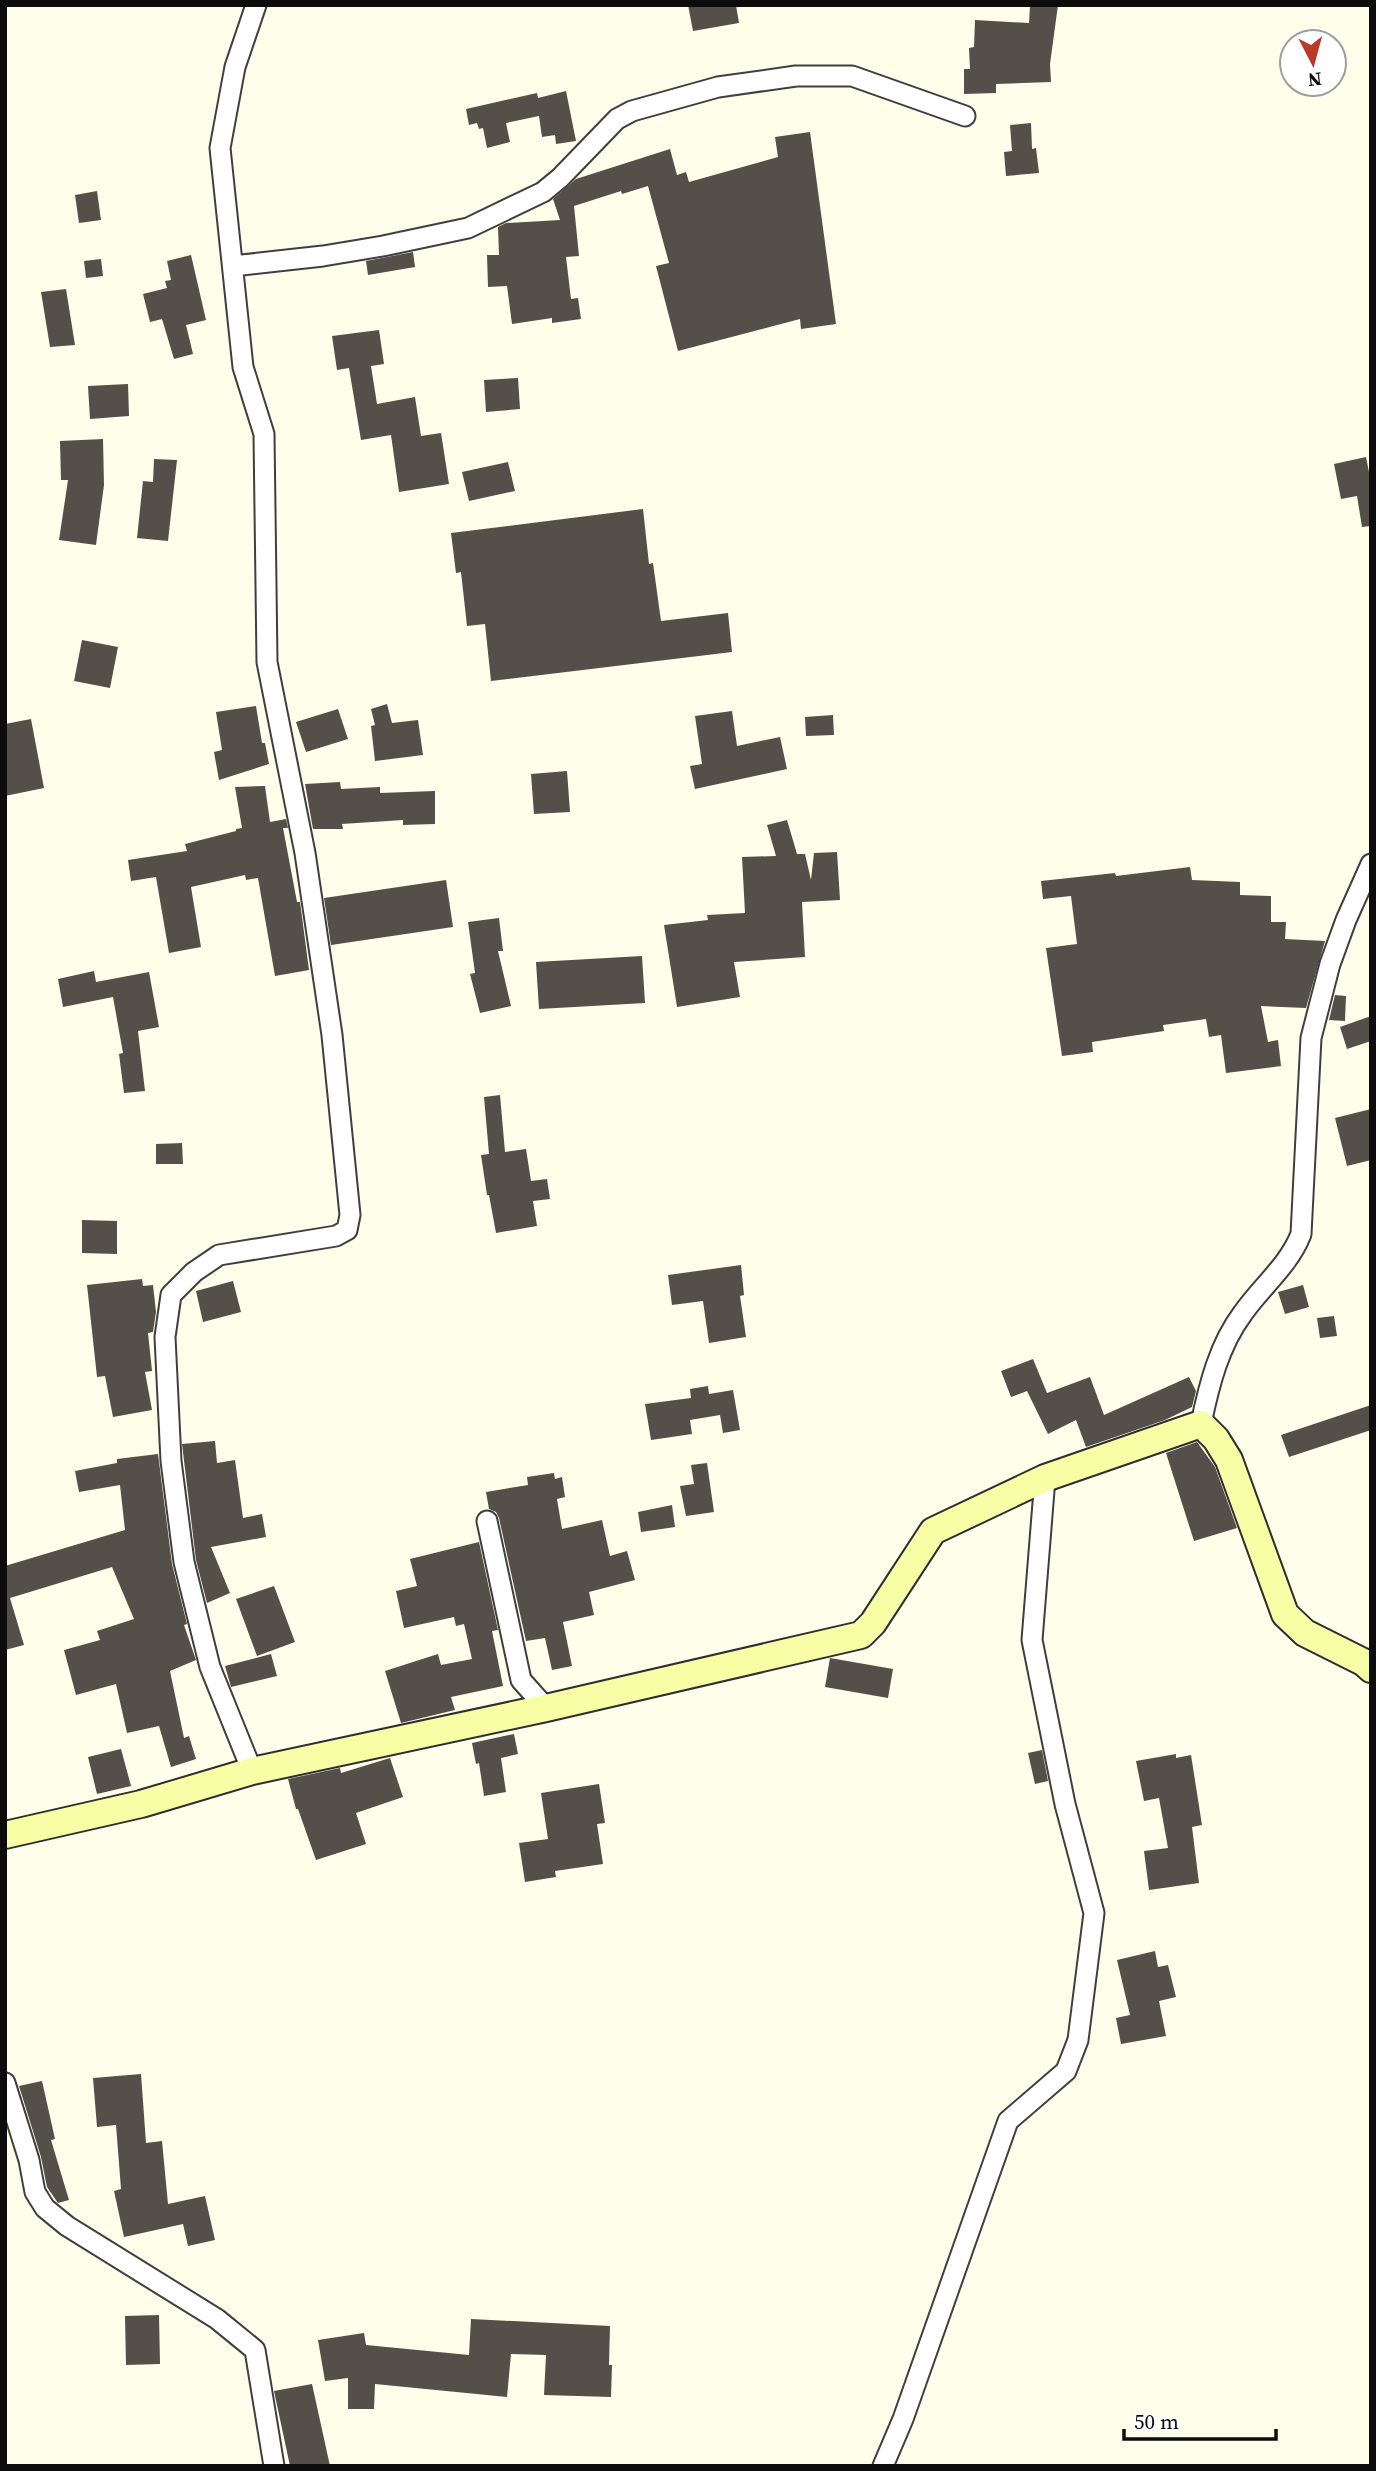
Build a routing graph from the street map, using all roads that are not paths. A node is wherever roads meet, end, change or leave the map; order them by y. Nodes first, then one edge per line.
1 (256, 5) edge
2 (965, 116) dead end
3 (233, 266) junction
4 (1371, 864) edge
5 (1201, 1424) junction
6 (1045, 1478) junction
7 (487, 1521) dead end
8 (1371, 1669) edge
9 (546, 1709) junction
10 (252, 1771) junction
11 (5, 1835) edge
12 (5, 2083) edge
13 (274, 2466) edge
14 (883, 2466) edge

1 - 3 street
2 - 3 street
3 - 10 street
4 - 5 street
5 - 6 street
5 - 8 street
6 - 9 street
6 - 14 street
7 - 9 street
9 - 10 street
10 - 11 street
12 - 13 street

